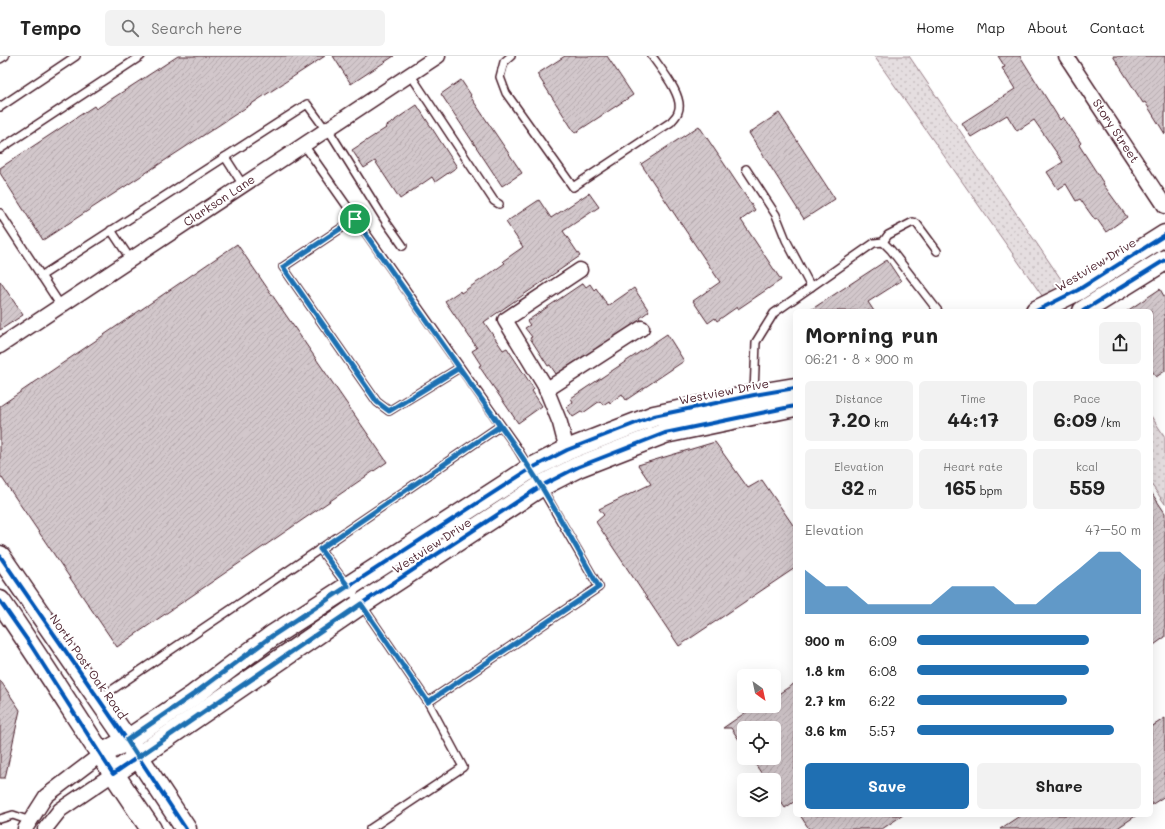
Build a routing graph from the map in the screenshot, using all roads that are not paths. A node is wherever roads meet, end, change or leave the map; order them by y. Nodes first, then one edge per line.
1 (5, 56) edge
2 (76, 56) edge
3 (141, 56) edge
4 (438, 56) edge
5 (511, 56) edge
6 (652, 56) edge
7 (1066, 56) edge
8 (0, 59) edge
9 (410, 74) junction
10 (0, 107) edge
11 (327, 130) junction
12 (304, 145) junction
13 (0, 149) edge
14 (225, 156) junction
15 (746, 169) dead end
16 (243, 185) junction
17 (499, 204) dead end
18 (1165, 206) edge
19 (0, 213) edge
20 (355, 219) junction
21 (111, 230) junction
22 (1165, 235) edge
23 (883, 242) junction
24 (403, 246) dead end
25 (937, 251) dead end
26 (131, 260) junction
27 (1165, 260) edge
28 (580, 270) dead end
29 (41, 276) junction
30 (811, 287) junction
31 (61, 306) junction
32 (936, 309) edge
33 (1040, 309) edge
34 (1086, 309) edge
35 (642, 328) dead end
36 (0, 346) edge
37 (459, 368) junction
38 (793, 388) edge
39 (546, 390) junction
40 (754, 395) junction
41 (793, 406) edge
42 (500, 426) junction
43 (567, 450) junction
44 (535, 478) junction
45 (320, 549) junction
46 (0, 556) edge
47 (348, 586) junction
48 (0, 600) edge
49 (361, 604) junction
50 (98, 700) junction
51 (428, 702) junction
52 (127, 740) junction
53 (100, 755) junction
54 (138, 757) junction
55 (113, 774) junction
56 (0, 818) edge
57 (28, 825) edge
58 (45, 829) edge
59 (151, 829) edge
60 (186, 829) edge
61 (370, 829) edge

1 - 8 lane
2 - 10 lane
3 - 13 lane
4 - 9 street, Clarkson Lane
5 - 6 lane
7 - 18 street, Story Street
9 - 11 street, Clarkson Lane
9 - 17 lane
11 - 12 street, Clarkson Lane
11 - 14 lane
11 - 24 lane
12 - 16 street, Clarkson Lane
12 - 20 lane
14 - 16 lane
14 - 21 lane
15 - 30 lane
16 - 26 street, Clarkson Lane
19 - 29 lane
20 - 37 lane
20 - 37 lane
21 - 26 lane
21 - 29 lane
22 - 33 main road, Westview Drive
23 - 25 lane
23 - 30 lane
23 - 32 lane
26 - 31 street, Clarkson Lane
27 - 34 main road
28 - 39 street
29 - 31 lane
30 - 40 lane
31 - 36 street, Clarkson Lane
35 - 39 street
37 - 42 lane
38 - 40 main road, Westview Drive
39 - 43 street
40 - 43 main road, Westview Drive
41 - 44 main road, Westview Drive
42 - 44 lane
42 - 45 lane
43 - 44 main road, Westview Drive
44 - 47 main road, Westview Drive
44 - 49 main road, Westview Drive
44 - 51 lane
45 - 47 lane
45 - 50 lane
46 - 50 main road, North Post Oak Road
47 - 49 lane
47 - 52 main road, Westview Drive
48 - 53 main road
49 - 51 lane
49 - 54 main road, Westview Drive
50 - 52 main road, North Post Oak Road
51 - 61 lane
52 - 53 main road, Westview Drive
52 - 54 main road, North Post Oak Road
53 - 55 main road
53 - 57 street, Westview Drive
54 - 55 main road, Westview Drive
54 - 60 main road, North Post Oak Road
55 - 58 street, Westview Drive
55 - 59 main road
56 - 57 lane

